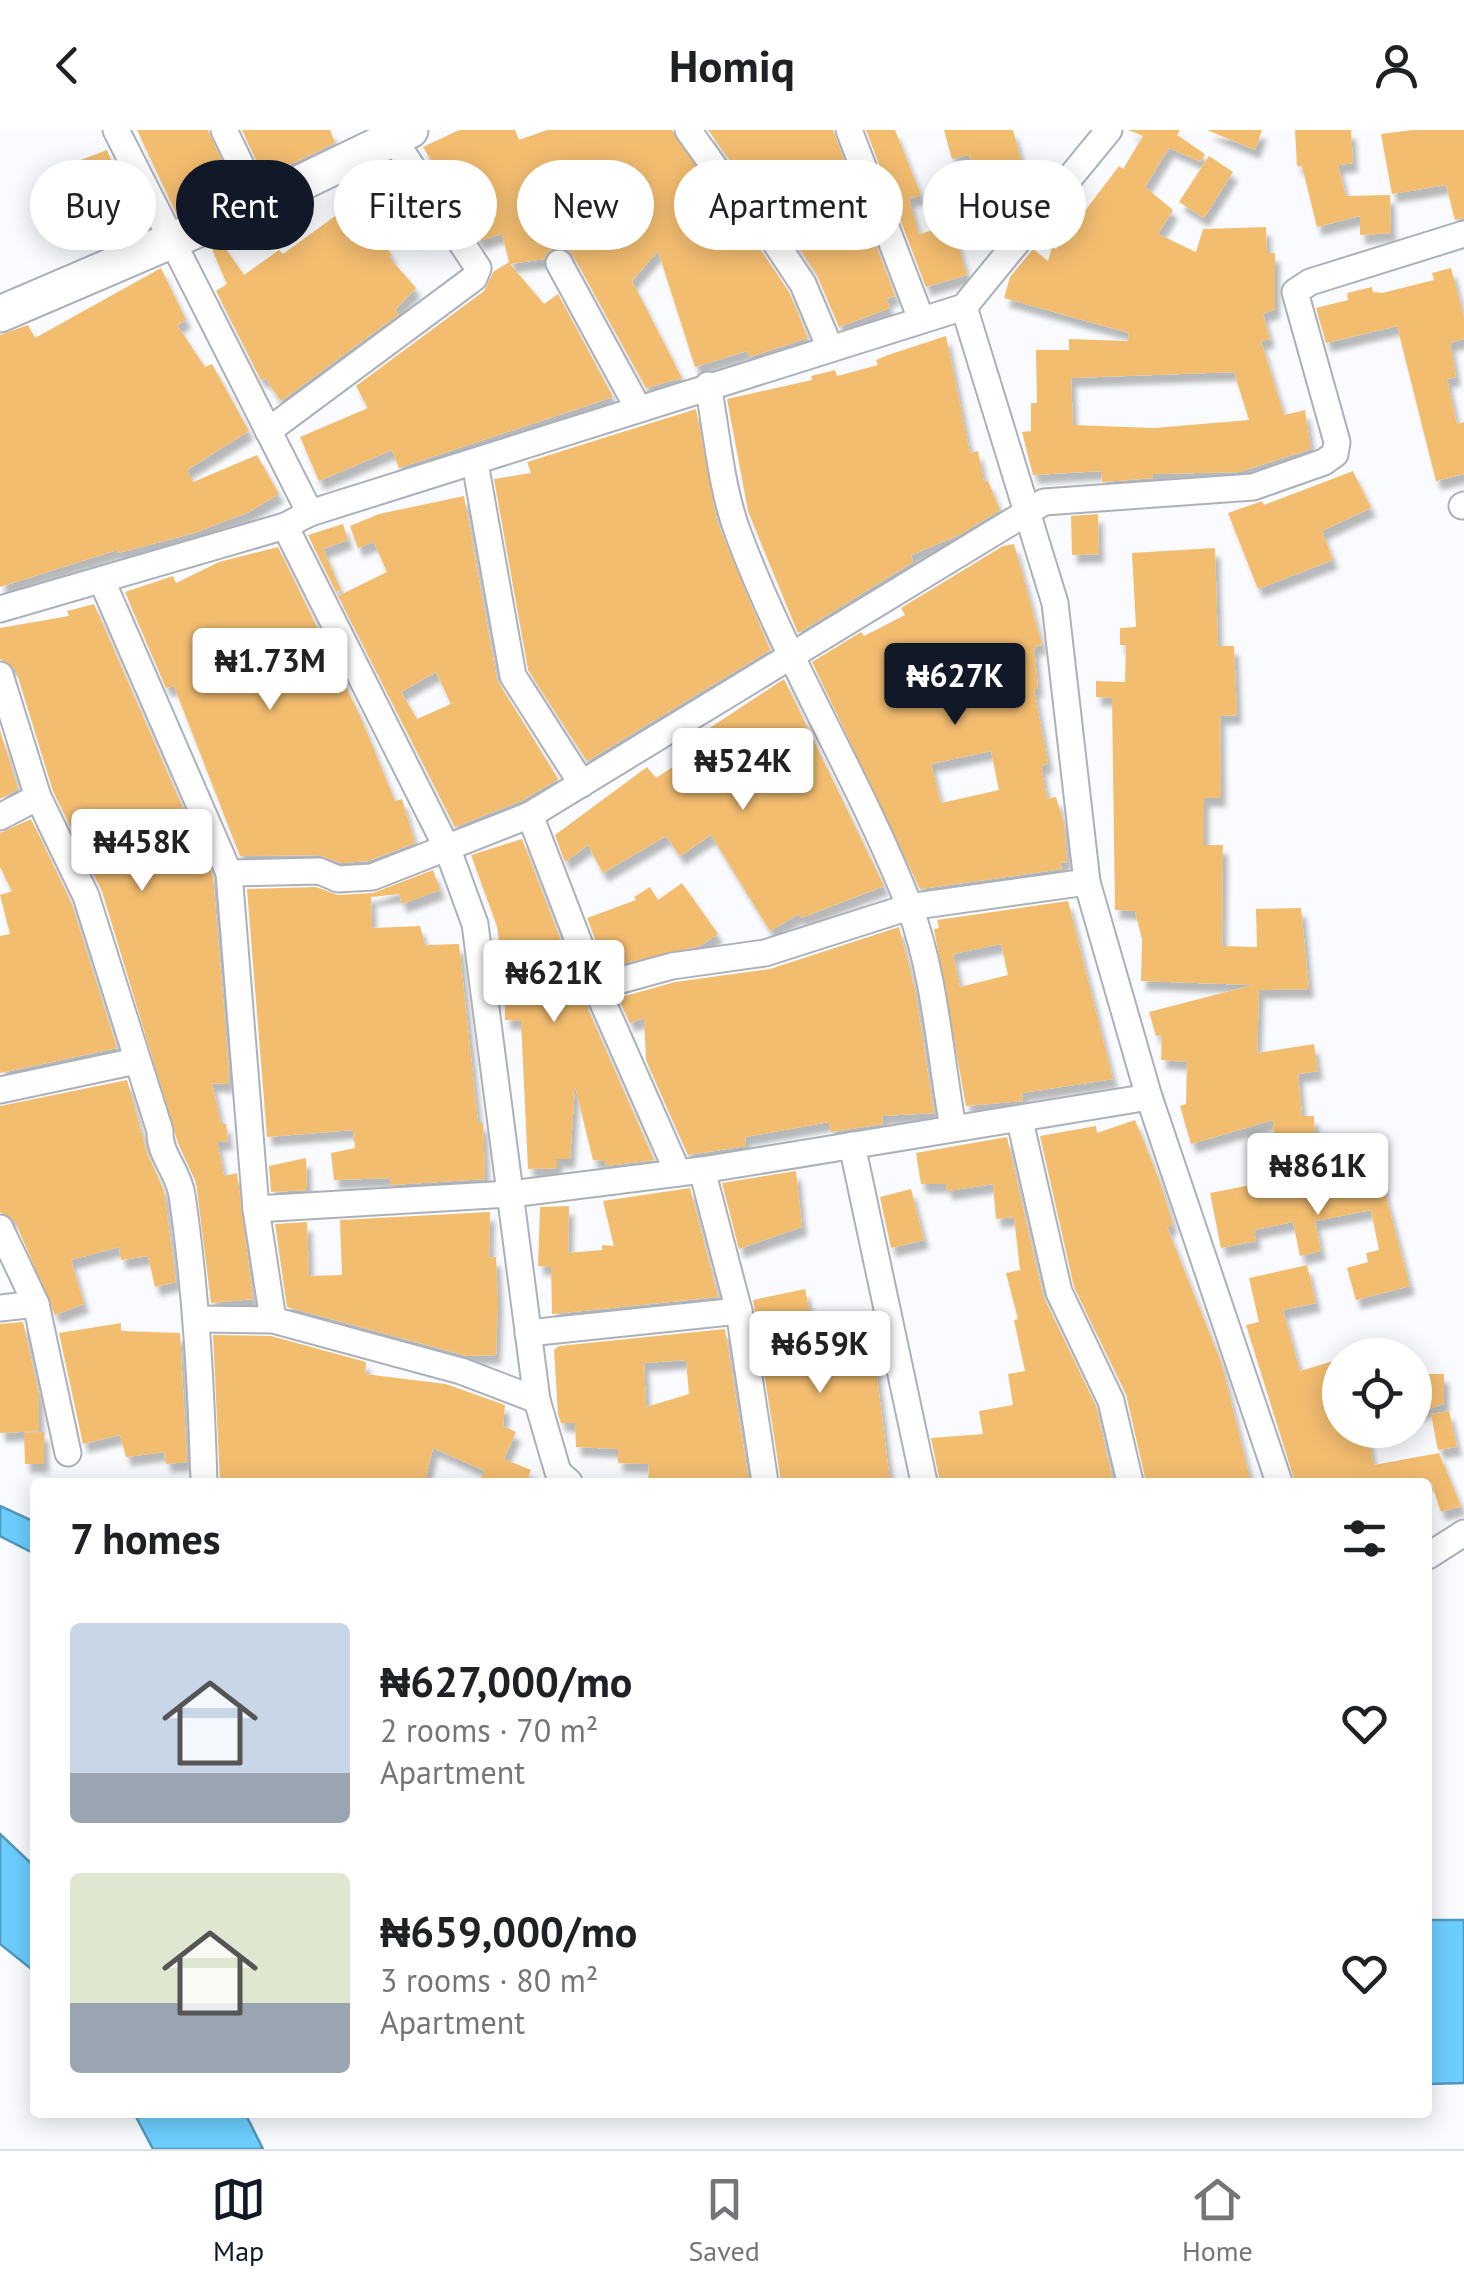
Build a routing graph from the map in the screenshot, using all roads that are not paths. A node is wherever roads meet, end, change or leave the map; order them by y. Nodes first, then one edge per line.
1 (116, 130) edge
2 (224, 130) edge
3 (688, 130) edge
4 (848, 130) edge
5 (1109, 130) edge
6 (401, 134) edge
7 (238, 160) edge
8 (314, 177) edge
9 (1464, 234) edge
10 (176, 236) edge
11 (171, 238) junction
12 (559, 263) dead end
13 (964, 306) junction
14 (0, 314) edge
15 (920, 319) junction
16 (830, 348) junction
17 (708, 385) junction
18 (638, 408) junction
19 (268, 430) junction
20 (475, 463) junction
21 (310, 514) junction
22 (1029, 515) junction
23 (285, 526) junction
24 (102, 581) junction
25 (0, 609) edge
26 (788, 656) junction
27 (0, 675) edge
28 (582, 784) junction
29 (38, 797) junction
30 (530, 815) junction
31 (0, 816) edge
32 (448, 850) junction
33 (229, 873) junction
34 (1087, 882) junction
35 (910, 907) junction
36 (596, 987) junction
37 (136, 1061) junction
38 (0, 1090) edge
39 (1149, 1097) junction
40 (1020, 1121) junction
41 (953, 1128) junction
42 (852, 1145) junction
43 (690, 1172) junction
44 (510, 1194) junction
45 (256, 1209) junction
46 (0, 1228) edge
47 (36, 1304) junction
48 (0, 1308) edge
49 (739, 1310) junction
50 (198, 1319) junction
51 (273, 1320) junction
52 (528, 1333) junction
53 (537, 1400) junction
54 (68, 1453) dead end
55 (204, 1478) edge
56 (560, 1478) edge
57 (764, 1478) edge
58 (923, 1478) edge
59 (1129, 1478) edge
60 (1278, 1478) edge
61 (1464, 1533) edge
62 (1432, 1553) edge

1 - 11 street
2 - 7 street
3 - 16 street
4 - 15 street
5 - 13 street
6 - 8 street
6 - 19 street
9 - 22 street
10 - 11 street
11 - 14 street
11 - 19 street
12 - 18 street
13 - 15 street
13 - 22 street
15 - 16 street
16 - 17 street
17 - 18 street
17 - 26 street
18 - 20 street
19 - 21 street
20 - 21 street
20 - 28 street
21 - 23 street
22 - 26 street
22 - 34 street
23 - 24 street
23 - 32 street
24 - 25 street
24 - 33 street
26 - 28 street
26 - 35 street
27 - 29 street
28 - 30 street
29 - 31 street
29 - 37 street
30 - 32 street
30 - 36 street
32 - 33 street
32 - 44 street
33 - 45 street
34 - 35 street
34 - 39 street
35 - 36 street
35 - 41 street
36 - 43 street
37 - 38 street
37 - 50 street
39 - 40 street
39 - 60 street
40 - 41 street
40 - 59 street
41 - 42 street
42 - 43 street
42 - 58 street
43 - 44 street
43 - 49 street
44 - 45 street
44 - 52 street
45 - 51 street
46 - 47 street
47 - 48 street
47 - 54 street
49 - 52 street
49 - 57 street
50 - 51 street
50 - 55 street
51 - 53 street
52 - 53 street
53 - 56 street
61 - 62 street

